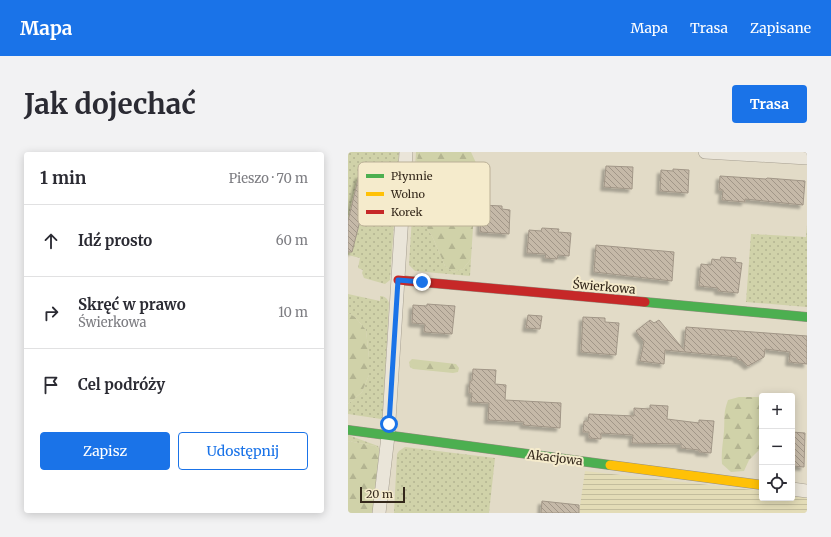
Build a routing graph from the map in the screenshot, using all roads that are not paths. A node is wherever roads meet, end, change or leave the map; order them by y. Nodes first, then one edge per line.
1 (406, 152) edge
2 (705, 152) edge
3 (807, 158) edge
4 (405, 162) edge
5 (401, 226) edge
6 (398, 280) junction
7 (807, 318) edge
8 (348, 430) edge
9 (388, 436) junction
10 (759, 485) edge
11 (795, 489) edge
12 (807, 491) edge
13 (379, 513) edge

1 - 4 street
2 - 3 street
5 - 6 street
6 - 7 street, Świerkowa
6 - 9 street
8 - 9 street, Akacjowa
9 - 10 street, Akacjowa
9 - 13 street
11 - 12 street

